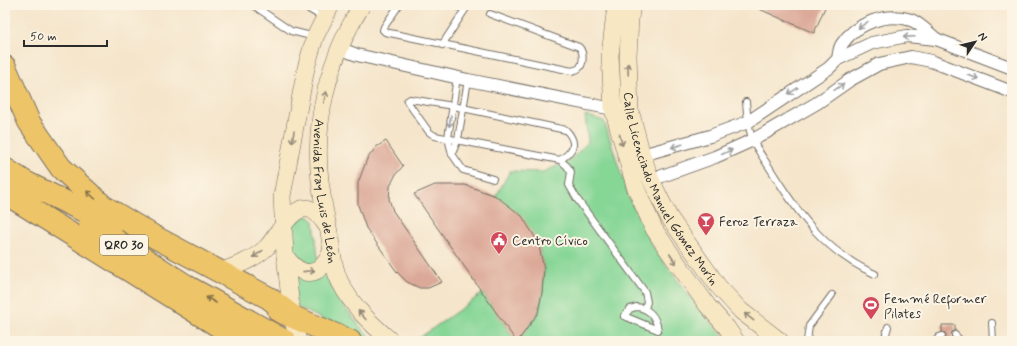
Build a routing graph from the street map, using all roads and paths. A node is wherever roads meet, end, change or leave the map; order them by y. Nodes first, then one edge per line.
1 (253, 5) edge
2 (302, 5) edge
3 (362, 5) edge
4 (399, 5) edge
5 (452, 5) edge
6 (616, 5) edge
7 (632, 5) edge
8 (467, 7) edge
9 (328, 12) edge
10 (490, 14) dead end
11 (315, 37) junction
12 (936, 39) junction
13 (442, 45) junction
14 (958, 47) junction
15 (338, 48) junction
16 (838, 59) junction
17 (5, 67) edge
18 (949, 68) junction
19 (1012, 68) edge
20 (462, 78) junction
21 (1012, 92) edge
22 (746, 102) dead end
23 (453, 106) junction
24 (463, 109) junction
25 (613, 109) junction
26 (630, 110) junction
27 (748, 122) junction
28 (448, 138) junction
29 (458, 139) junction
30 (753, 140) junction
31 (452, 154) junction
32 (642, 155) junction
33 (560, 160) junction
34 (5, 169) edge
35 (493, 179) dead end
36 (651, 180) junction
37 (27, 183) junction
38 (5, 193) edge
39 (5, 200) edge
40 (283, 224) junction
41 (327, 226) junction
42 (331, 252) junction
43 (285, 255) junction
44 (220, 272) junction
45 (875, 274) dead end
46 (832, 295) dead end
47 (645, 308) junction
48 (292, 316) junction
49 (992, 323) dead end
50 (888, 327) dead end
51 (239, 334) edge
52 (942, 336) dead end
53 (955, 336) dead end
54 (736, 340) edge
55 (285, 341) edge
56 (298, 341) edge
57 (350, 341) edge
58 (391, 341) edge
59 (780, 341) edge
60 (807, 341) edge
61 (884, 341) edge
62 (936, 341) edge
63 (961, 341) edge
64 (993, 341) edge

1 - 11 lane
2 - 9 lane
3 - 15 main road, Avenida Fray Luis de León
4 - 13 lane
5 - 8 lane
6 - 25 main road, Calle Licenciado Manuel Gómez Morín
26 -> 7 main road, Calle Licenciado Manuel Gómez Morín
8 - 13 lane
9 - 11 main road, Avenida Fray Luis de León
10 - 13 lane
11 -> 40 main road, Avenida Fray Luis de León
12 - 14 street
12 -> 16 street
12 -> 16 street
14 - 18 street
14 - 19 street
15 - 20 street
41 -> 15 main road, Avenida Fray Luis de León
16 -> 27 street
44 -> 17 highway
18 -> 21 street
30 -> 18 street
20 - 23 lane
20 - 24 lane
20 - 25 street
22 - 27 lane
23 - 24 lane
23 -> 28 lane
23 - 28 lane
24 - 29 lane
24 - 33 lane
25 - 26 street
25 -> 54 main road, Calle Licenciado Manuel Gómez Morín
26 - 32 main road, Calle Licenciado Manuel Gómez Morín
27 - 30 lane
27 -> 32 street
28 - 29 lane
28 - 31 lane
29 - 31 lane
29 - 33 lane
36 -> 30 street
30 - 45 lane
31 - 35 lane
32 - 36 main road, Calle Licenciado Manuel Gómez Morín
33 - 47 lane
34 - 37 highway, QRO 30
59 -> 36 main road, Calle Licenciado Manuel Gómez Morín
37 - 48 highway
51 -> 37 highway, QRO 30
38 - 51 highway, QRO 30
39 - 51 highway
40 - 41 main road
40 - 43 main road, Avenida Fray Luis de León
40 -> 44 main road
41 - 42 main road, Avenida Fray Luis de León
43 -> 42 main road
58 -> 42 main road, Avenida Fray Luis de León
43 - 48 main road, Avenida Fray Luis de León
44 - 48 highway
46 - 60 lane
47 - 47 lane
48 - 56 main road, Avenida Fray Luis de León
48 - 57 highway
49 - 64 lane
50 - 61 lane
51 - 55 highway, QRO 30
52 - 62 lane
53 - 63 lane

